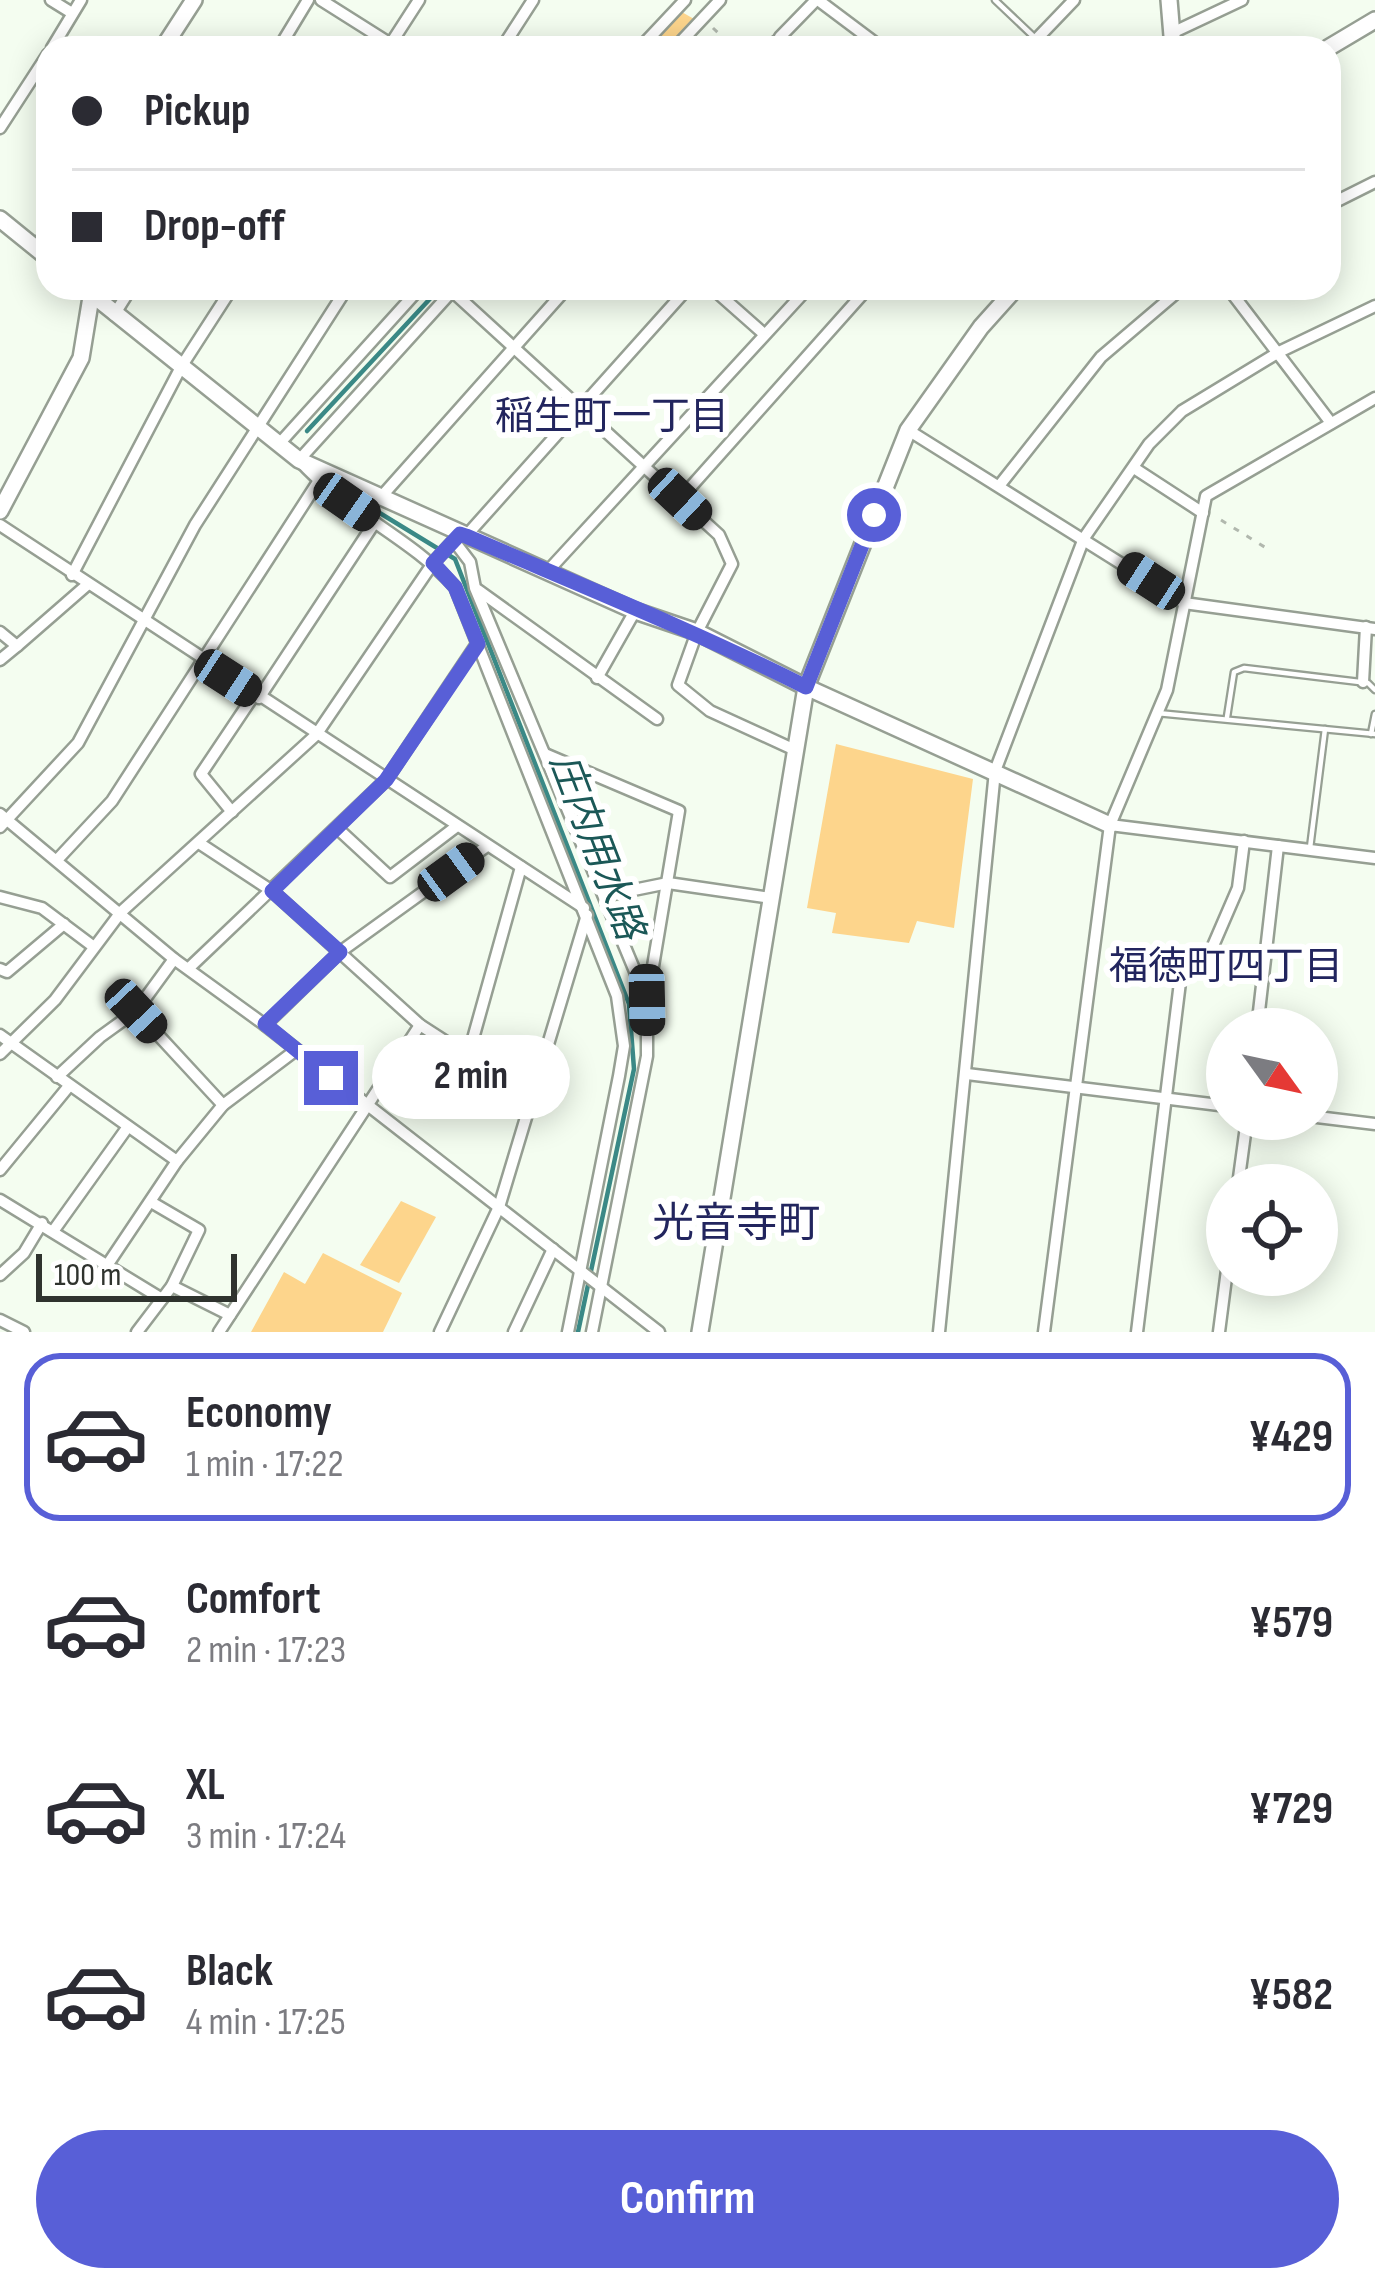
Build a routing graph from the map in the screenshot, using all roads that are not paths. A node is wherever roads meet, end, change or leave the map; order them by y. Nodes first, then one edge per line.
1 (51, 0) edge
2 (81, 0) edge
3 (194, 0) edge
4 (308, 0) edge
5 (321, 0) edge
6 (419, 0) edge
7 (533, 0) edge
8 (721, 0) edge
9 (817, 0) edge
10 (994, 0) edge
11 (1074, 0) edge
12 (1169, 0) edge
13 (1242, 0) edge
14 (682, 1) edge
15 (72, 13) junction
16 (706, 20) junction
17 (1375, 20) edge
18 (59, 36) edge
19 (171, 36) edge
20 (286, 36) edge
21 (375, 36) edge
22 (398, 36) edge
23 (510, 36) edge
24 (651, 36) edge
25 (688, 36) edge
26 (781, 36) edge
27 (866, 36) edge
28 (1026, 36) edge
29 (1040, 36) edge
30 (1173, 36) edge
31 (1180, 36) edge
32 (1341, 40) edge
33 (36, 73) edge
34 (0, 128) edge
35 (1375, 182) edge
36 (1341, 199) edge
37 (0, 219) edge
38 (36, 248) edge
39 (89, 300) edge
40 (100, 300) edge
41 (123, 300) edge
42 (224, 300) edge
43 (339, 300) edge
44 (407, 300) edge
45 (445, 300) edge
46 (465, 300) edge
47 (556, 300) edge
48 (677, 300) edge
49 (726, 300) edge
50 (797, 300) edge
51 (857, 300) edge
52 (1005, 300) edge
53 (1168, 300) edge
54 (1238, 300) edge
55 (1375, 306) edge
56 (114, 315) junction
57 (764, 334) junction
58 (514, 347) junction
59 (1279, 352) junction
60 (181, 367) junction
61 (1375, 398) edge
62 (580, 407) junction
63 (1330, 423) junction
64 (257, 427) junction
65 (908, 430) junction
66 (279, 444) junction
67 (299, 460) junction
68 (644, 466) junction
69 (1134, 468) junction
70 (318, 482) junction
71 (999, 485) junction
72 (381, 497) junction
73 (680, 499) junction
74 (0, 511) edge
75 (1203, 513) junction
76 (375, 522) junction
77 (0, 525) edge
78 (458, 538) junction
79 (1084, 538) junction
80 (436, 559) junction
81 (547, 572) junction
82 (72, 575) junction
83 (87, 585) junction
84 (475, 588) junction
85 (1184, 603) junction
86 (635, 610) junction
87 (142, 622) junction
88 (1370, 628) edge
89 (0, 632) edge
90 (697, 632) junction
91 (478, 644) junction
92 (17, 646) junction
93 (0, 660) edge
94 (202, 661) junction
95 (597, 678) junction
96 (1363, 682) junction
97 (806, 687) junction
98 (1375, 690) edge
99 (257, 696) junction
100 (1157, 713) junction
101 (1375, 716) edge
102 (1227, 717) junction
103 (657, 719) dead end
104 (1325, 728) junction
105 (1373, 734) edge
106 (316, 735) junction
107 (796, 750) junction
108 (545, 754) junction
109 (995, 771) junction
110 (386, 780) junction
111 (232, 812) junction
112 (2, 820) edge
113 (1110, 825) junction
114 (457, 826) junction
115 (337, 828) junction
116 (1244, 842) junction
117 (199, 843) junction
118 (488, 846) junction
119 (1278, 846) junction
120 (1310, 850) junction
121 (1375, 858) edge
122 (57, 860) junction
123 (520, 867) junction
124 (668, 883) junction
125 (272, 891) junction
126 (604, 896) junction
127 (0, 897) edge
128 (771, 898) junction
129 (121, 912) junction
130 (586, 912) junction
131 (64, 924) junction
132 (94, 947) junction
133 (340, 952) junction
134 (174, 959) junction
135 (189, 968) junction
136 (0, 969) edge
137 (647, 1000) junction
138 (1259, 1008) edge
139 (136, 1011) junction
140 (265, 1024) junction
141 (420, 1025) junction
142 (5, 1039) edge
143 (296, 1050) junction
144 (470, 1053) junction
145 (0, 1054) edge
146 (967, 1074) junction
147 (57, 1077) junction
148 (69, 1086) junction
149 (1078, 1089) junction
150 (530, 1096) junction
151 (1165, 1101) junction
152 (1206, 1104) edge
153 (223, 1105) junction
154 (365, 1105) junction
155 (1338, 1120) edge
156 (1375, 1124) edge
157 (127, 1128) junction
158 (177, 1161) junction
159 (0, 1170) edge
160 (0, 1200) edge
161 (152, 1202) junction
162 (499, 1207) junction
163 (48, 1227) junction
164 (554, 1249) junction
165 (108, 1264) junction
166 (0, 1275) edge
167 (592, 1281) junction
168 (172, 1286) junction
169 (1224, 1296) edge
170 (161, 1299) junction
171 (230, 1315) junction
172 (0, 1320) edge
173 (24, 1332) edge
174 (137, 1332) edge
175 (219, 1332) edge
176 (440, 1332) edge
177 (514, 1332) edge
178 (568, 1332) edge
179 (592, 1332) edge
180 (659, 1332) edge
181 (700, 1332) edge
182 (939, 1332) edge
183 (1044, 1332) edge
184 (1137, 1332) edge
185 (1219, 1332) edge

1 - 15 street
2 - 15 street
3 - 19 street
4 - 20 street
5 - 21 street
6 - 22 street
7 - 23 street
8 - 16 street
9 - 26 street
9 - 27 street
10 - 28 lane
11 - 29 street
12 - 30 street
13 - 31 street
14 - 16 street
14 - 24 street
15 - 18 street
16 - 25 street
17 - 32 street
33 - 34 street
35 - 36 street
37 - 38 street
39 - 74 street
40 - 56 street
41 - 56 street
42 - 60 street
43 - 64 street
44 - 66 street
45 - 67 street
46 - 58 street
47 - 58 street
48 - 62 street
49 - 57 street
50 - 57 street
51 - 73 street
52 - 65 street
53 - 71 street
54 - 59 street
55 - 59 street
56 - 60 street
57 - 68 street
58 - 62 street
58 - 72 street
59 - 63 street
59 - 69 street
60 - 64 street
60 - 82 street
61 - 63 street
62 - 68 street
62 - 78 street
63 - 75 street
64 - 66 street
64 - 87 street
65 - 71 street
65 - 97 street
66 - 67 street
67 - 70 street
67 - 72 street
68 - 73 street
68 - 81 street
69 - 75 street
69 - 79 street
70 - 76 street
70 - 94 street
71 - 79 street
72 - 78 street
73 - 90 street
75 - 85 street
76 - 80 street
76 - 99 street
77 - 82 street
78 - 80 street
78 - 81 street
78 - 84 street
79 - 85 street
79 - 109 street
80 - 91 street
80 - 106 street
81 - 86 street
82 - 83 street
83 - 87 street
83 - 92 street
84 - 95 street
84 - 108 street
85 - 88 street
85 - 100 street
86 - 90 street
86 - 95 street
87 - 94 street
87 - 112 street
88 - 96 street
89 - 92 street
90 - 97 street
90 - 107 street
91 - 110 street
91 - 130 street
92 - 93 street
94 - 99 street
94 - 122 street
95 - 103 street
96 - 98 lane
96 - 102 lane
97 - 107 street
97 - 109 street
99 - 106 street
99 - 111 street
100 - 102 lane
100 - 113 street
101 - 105 lane
102 - 104 lane
104 - 105 lane
104 - 120 lane
106 - 110 street
106 - 111 street
107 - 128 street
108 - 124 street
108 - 126 street
109 - 113 street
109 - 146 street
110 - 114 street
110 - 115 street
111 - 117 street
112 - 122 street
113 - 116 street
113 - 149 street
114 - 115 street
114 - 118 street
115 - 125 street
116 - 119 street
116 - 151 street
117 - 125 street
117 - 129 street
118 - 123 street
118 - 133 street
119 - 120 street
119 - 138 street
120 - 121 street
122 - 129 street
123 - 130 street
123 - 144 street
124 - 126 street
124 - 128 street
124 - 137 street
125 - 133 street
125 - 135 street
126 - 137 street
127 - 131 street
128 - 181 street
129 - 132 street
129 - 134 street
130 - 150 street
130 - 167 street
131 - 132 street
131 - 136 street
132 - 142 street
133 - 140 street
133 - 141 street
134 - 135 street
134 - 139 street
135 - 140 street
137 - 167 street
139 - 147 street
139 - 153 street
140 - 143 street
141 - 144 street
141 - 154 street
142 - 145 street
142 - 147 street
143 - 153 street
143 - 154 street
144 - 150 street
146 - 149 street
146 - 182 street
147 - 148 street
148 - 157 street
148 - 159 street
149 - 151 street
149 - 183 street
150 - 162 street
151 - 152 street
151 - 184 street
153 - 158 street
154 - 162 street
154 - 171 street
155 - 156 street
157 - 158 street
157 - 163 street
158 - 161 street
160 - 163 street
161 - 165 street
161 - 168 street
162 - 164 street
162 - 176 street
163 - 165 street
163 - 166 street
164 - 167 street
164 - 177 street
165 - 170 street
167 - 178 street
167 - 179 street
167 - 180 street
168 - 170 street
168 - 171 street
169 - 185 street
170 - 174 street
171 - 175 street
172 - 173 street

